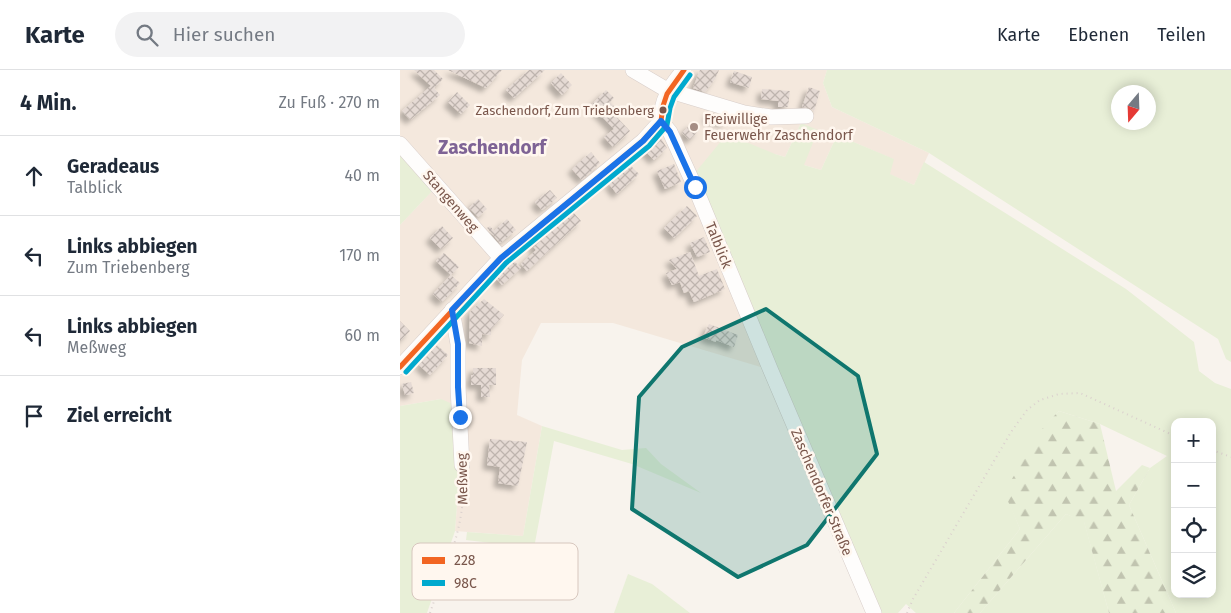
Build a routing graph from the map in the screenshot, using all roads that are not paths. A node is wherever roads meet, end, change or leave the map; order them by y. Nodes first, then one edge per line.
1 (634, 70) edge
2 (684, 70) edge
3 (668, 90) junction
4 (806, 116) dead end
5 (661, 121) junction
6 (400, 144) edge
7 (501, 258) junction
8 (452, 310) junction
9 (400, 367) edge
10 (771, 372) joint
11 (462, 465) road end
12 (874, 613) edge

1 - 3 street
2 - 3 street
3 - 4 street
3 - 5 street
5 - 7 street
5 - 10 street, Talblick
6 - 7 street, Stangenweg
7 - 8 street
8 - 9 street
8 - 11 street, Meßweg
10 - 12 street, Zaschendorfer Straße

